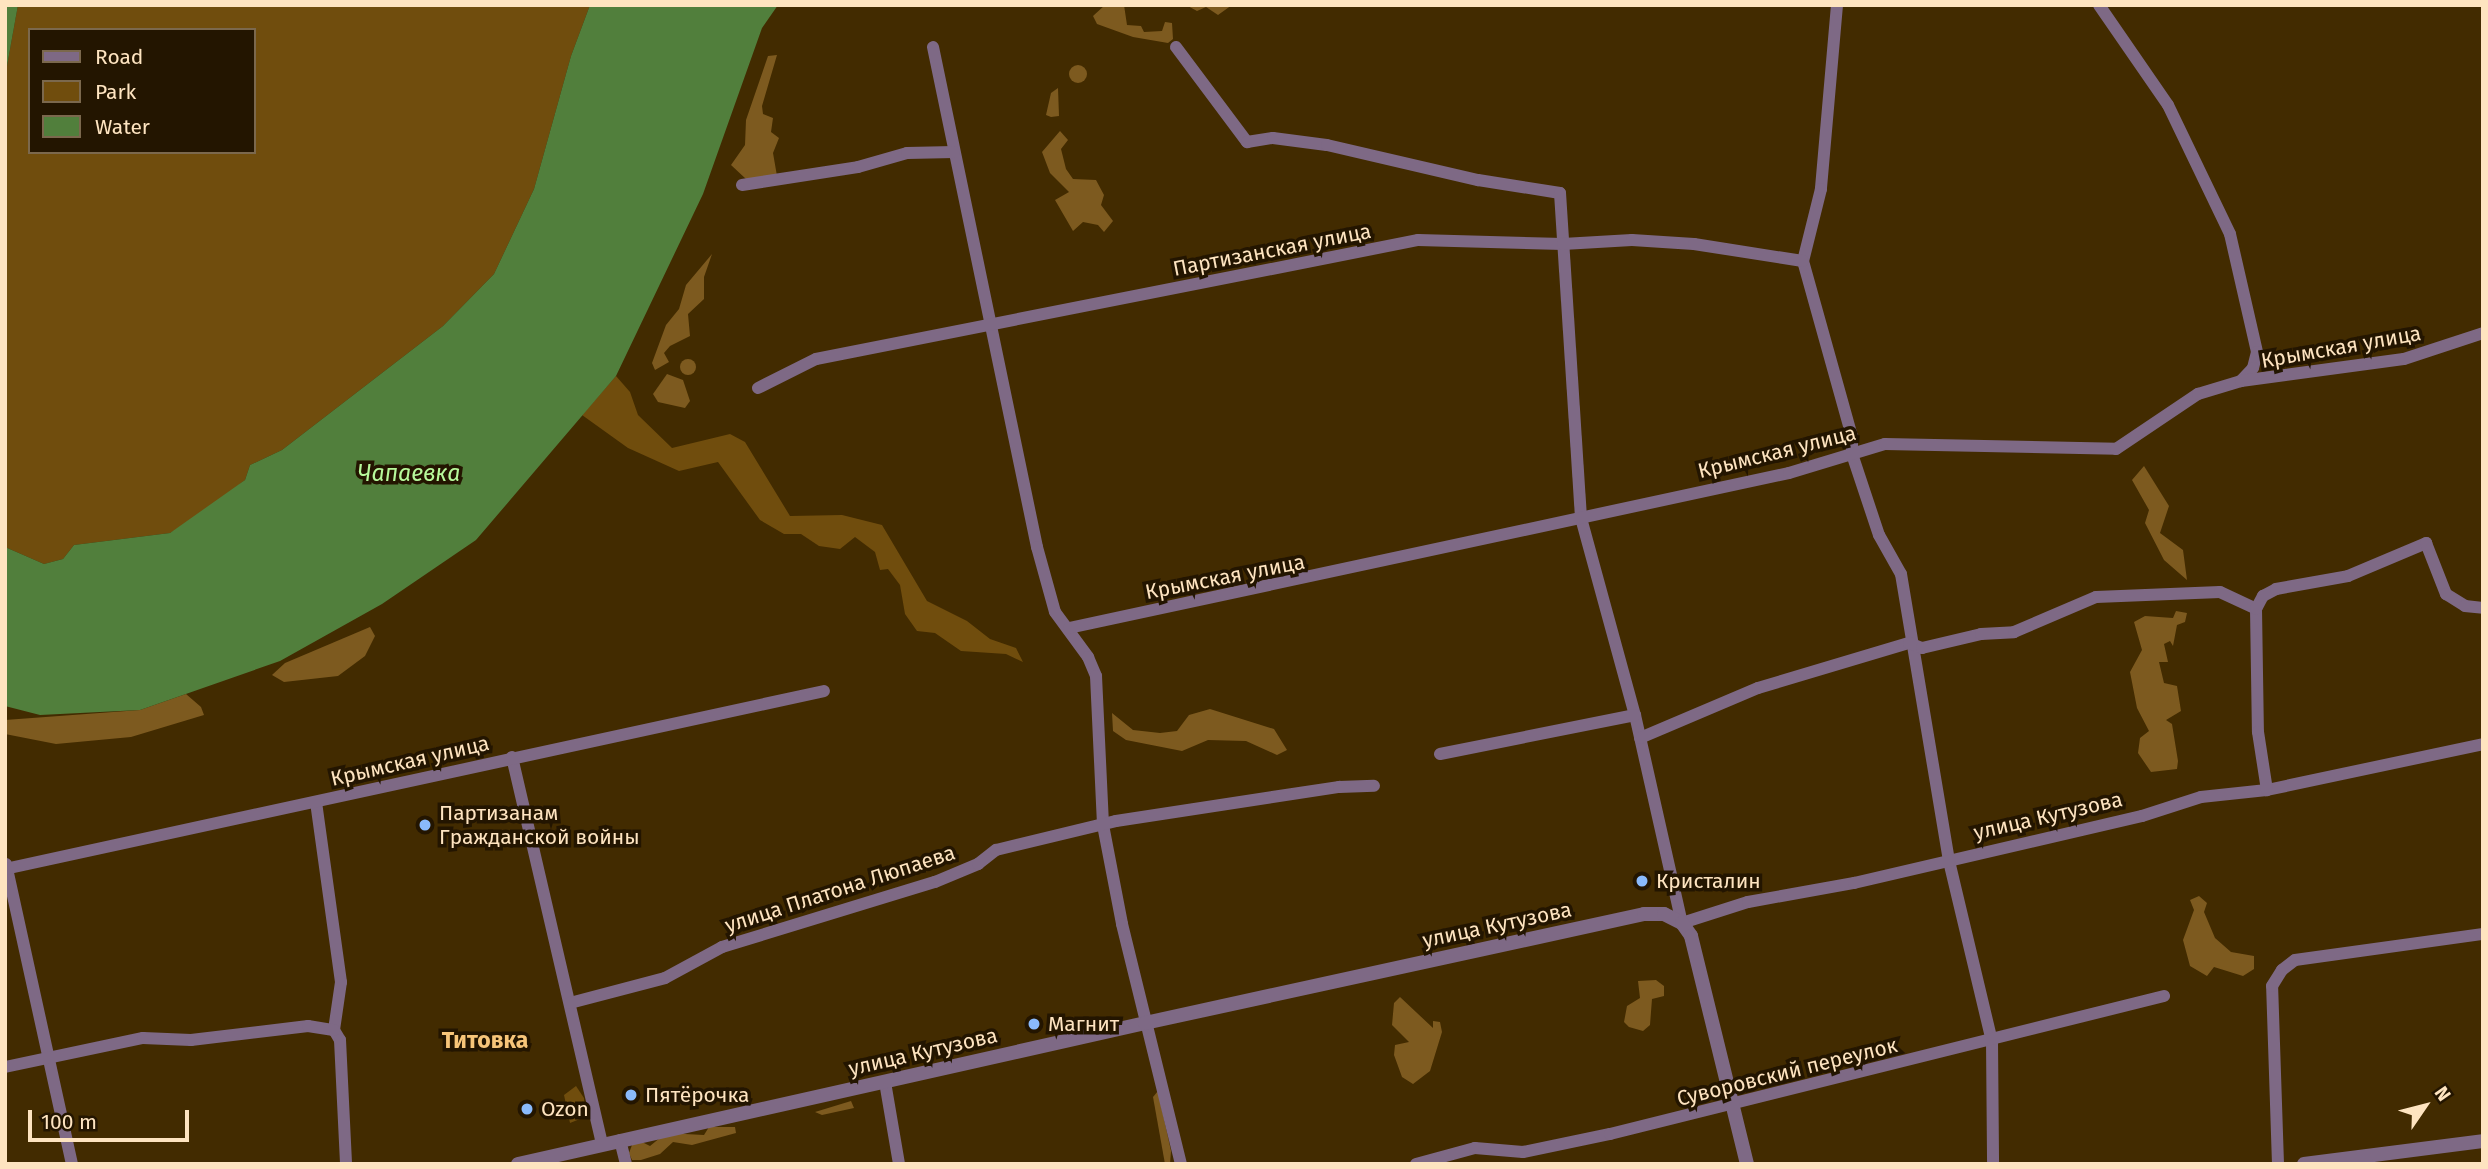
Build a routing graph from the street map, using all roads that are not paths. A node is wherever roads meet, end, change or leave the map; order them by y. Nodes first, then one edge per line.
1 (1837, 5) edge
2 (2099, 5) edge
3 (933, 47) dead end
4 (1175, 47) dead end
5 (954, 152) junction
6 (742, 185) dead end
7 (1563, 244) junction
8 (1803, 261) junction
9 (993, 324) junction
10 (2483, 333) edge
11 (2241, 381) junction
12 (758, 388) dead end
13 (1852, 454) junction
14 (1581, 518) junction
15 (2483, 608) edge
16 (2256, 609) junction
17 (1069, 628) junction
18 (1909, 643) junction
19 (824, 691) dead end
20 (1635, 715) junction
21 (1640, 737) junction
22 (2483, 744) edge
23 (1440, 754) dead end
24 (512, 757) junction
25 (1374, 786) dead end
26 (2267, 790) junction
27 (316, 802) junction
28 (1103, 825) junction
29 (1949, 861) junction
30 (6, 867) edge
31 (1682, 923) junction
32 (2483, 934) edge
33 (2164, 996) dead end
34 (570, 1003) junction
35 (1145, 1023) junction
36 (334, 1030) junction
37 (1992, 1041) junction
38 (49, 1058) junction
39 (5, 1067) edge
40 (885, 1082) junction
41 (1734, 1105) junction
42 (620, 1140) junction
43 (2483, 1141) edge
44 (602, 1144) junction
45 (72, 1164) edge
46 (346, 1164) edge
47 (518, 1164) edge
48 (625, 1164) edge
49 (900, 1164) edge
50 (1181, 1164) edge
51 (1416, 1164) edge
52 (1747, 1164) edge
53 (1993, 1164) edge
54 (2278, 1164) edge
55 (2304, 1164) edge

1 - 8 street
2 - 11 street
3 - 5 street
4 - 7 street
5 - 6 street
5 - 9 street
7 - 8 street, Партизанская улица
7 - 9 street, Партизанская улица
7 - 14 street
8 - 13 street
9 - 12 street, Партизанская улица
9 - 17 street
10 - 11 street, Крымская улица
11 - 13 street, Крымская улица
13 - 14 street, Крымская улица
13 - 18 street
14 - 17 street, Крымская улица
14 - 20 street
15 - 16 street
16 - 18 street
16 - 26 street
17 - 28 street
18 - 21 street
18 - 29 street
19 - 24 street, Крымская улица
20 - 21 street
20 - 23 street
21 - 31 street
22 - 26 street, улица Кутузова
24 - 27 street, Крымская улица
24 - 34 street
25 - 28 street, улица Платона Люпаева
26 - 29 street, улица Кутузова
27 - 30 street, Крымская улица
27 - 36 street
28 - 34 street, улица Платона Люпаева
28 - 35 street
29 - 31 street, улица Кутузова
29 - 37 street
30 - 38 street
31 - 35 street, улица Кутузова
31 - 41 street
32 - 54 street
33 - 37 street, Суворовский переулок
34 - 44 street
35 - 40 street, улица Кутузова
35 - 50 street
36 - 38 street
36 - 46 street
37 - 41 street, Суворовский переулок
37 - 53 street
38 - 39 street
38 - 45 street
40 - 42 street, улица Кутузова
40 - 49 street
41 - 51 street, Суворовский переулок
41 - 52 street
42 - 44 street, улица Кутузова
42 - 48 street
43 - 55 street
44 - 47 street, улица Кутузова

